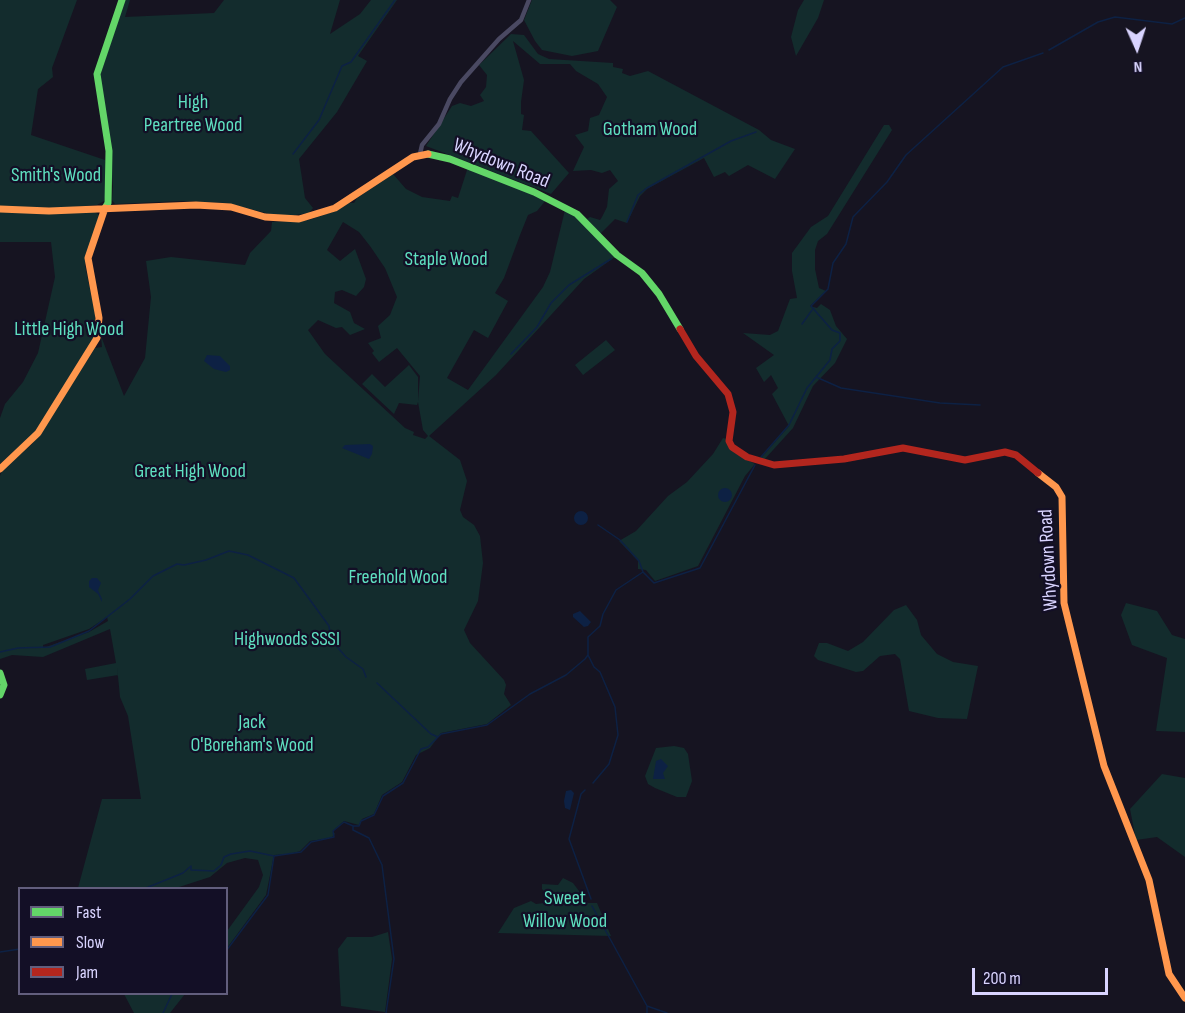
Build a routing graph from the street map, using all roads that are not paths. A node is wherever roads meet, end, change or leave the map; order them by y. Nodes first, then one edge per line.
1 (122, 0) edge
2 (529, 0) edge
3 (420, 154) junction
4 (105, 207) junction
5 (0, 209) edge
6 (0, 469) edge
7 (0, 673) edge
8 (0, 695) edge
9 (1185, 998) edge

1 - 4 street
2 - 3 street
3 - 4 street, Whydown Road
3 - 9 street, Whydown Road
4 - 5 street, Whydown Road
4 - 6 street
7 - 8 street

